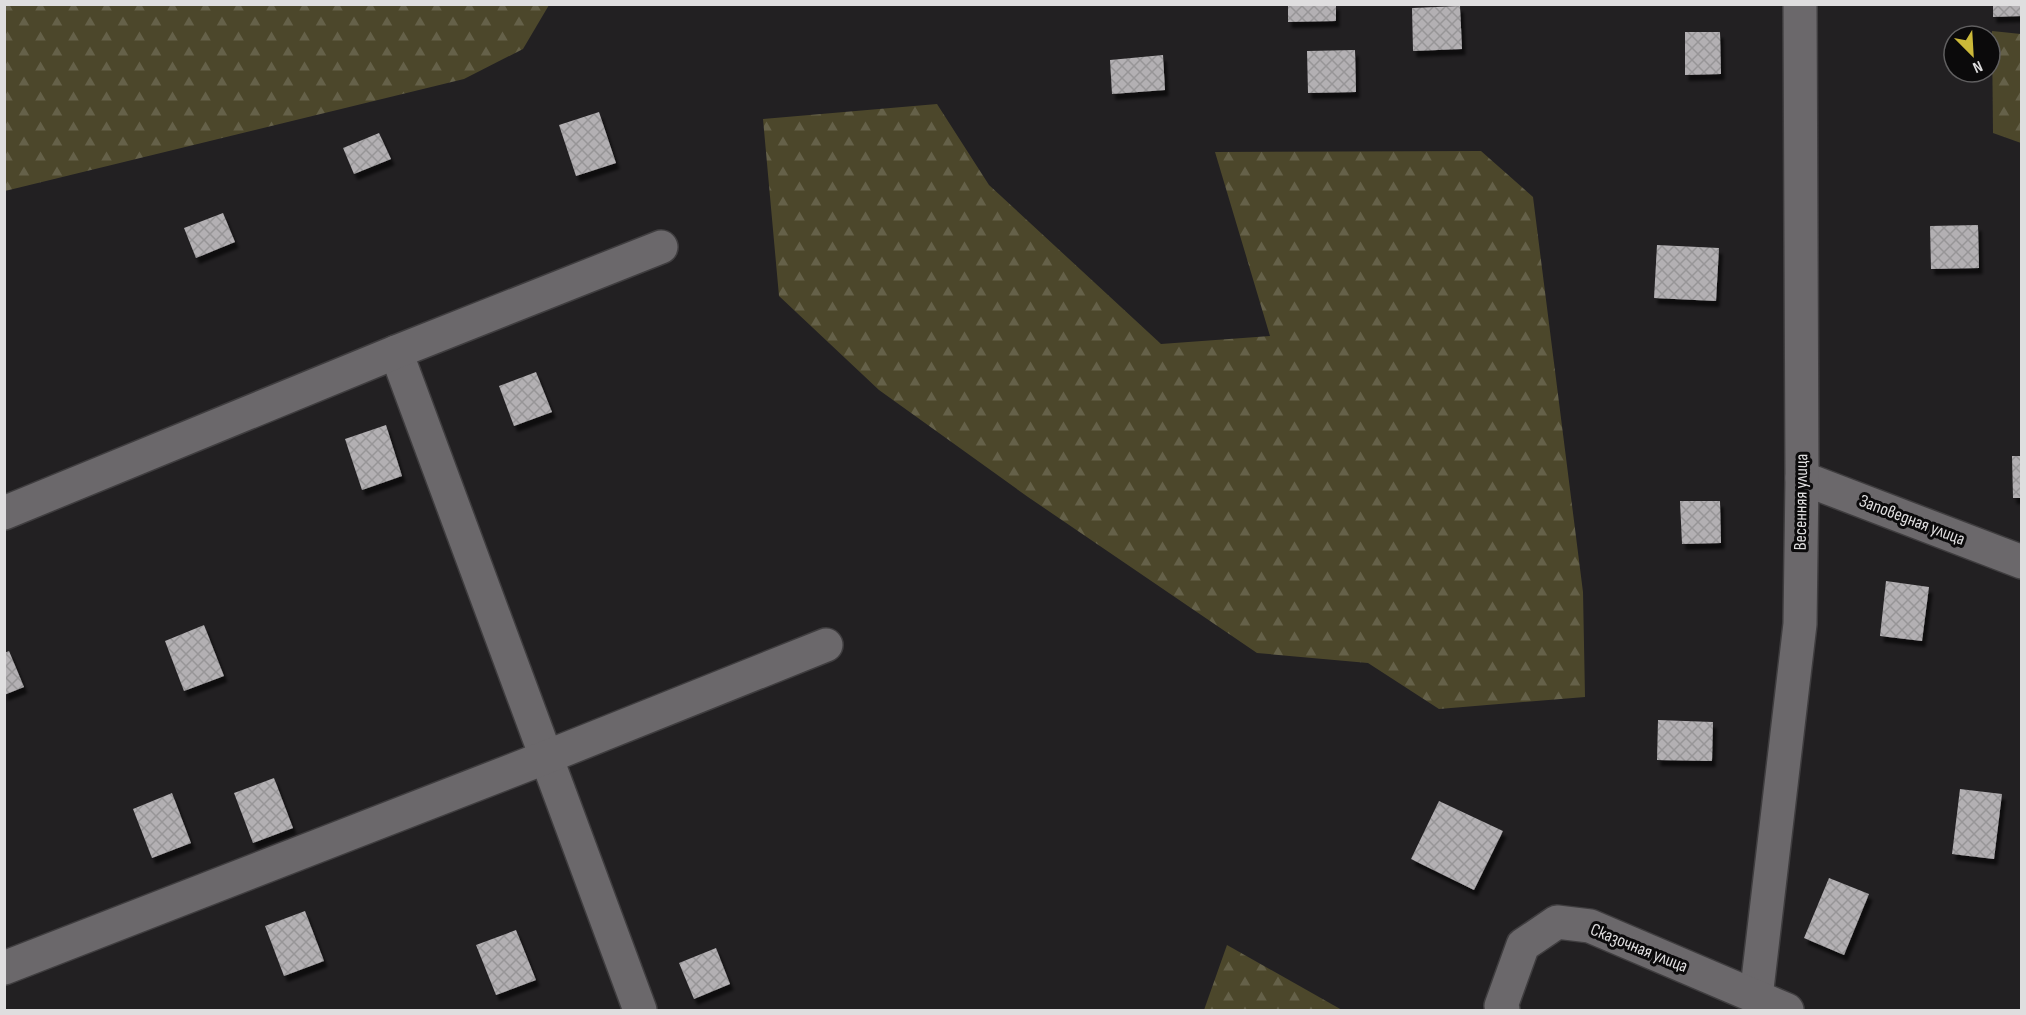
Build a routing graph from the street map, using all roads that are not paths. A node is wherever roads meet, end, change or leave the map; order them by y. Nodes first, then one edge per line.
1 (1800, 4) edge
2 (661, 247) dead end
3 (396, 352) junction
4 (1802, 478) junction
5 (4, 513) edge
6 (2022, 562) edge
7 (826, 645) dead end
8 (544, 758) junction
9 (4, 968) edge
10 (1756, 997) junction
11 (640, 1011) edge
12 (1503, 1011) edge
13 (1787, 1011) edge

1 - 4 street, Весенняя улица
2 - 3 street
3 - 5 street
3 - 8 street
4 - 6 street, Заповедная улица
4 - 10 street, Весенняя улица
7 - 8 street
8 - 9 street
8 - 11 street
10 - 12 street, Сказочная улица
10 - 13 street, Сказочная улица

